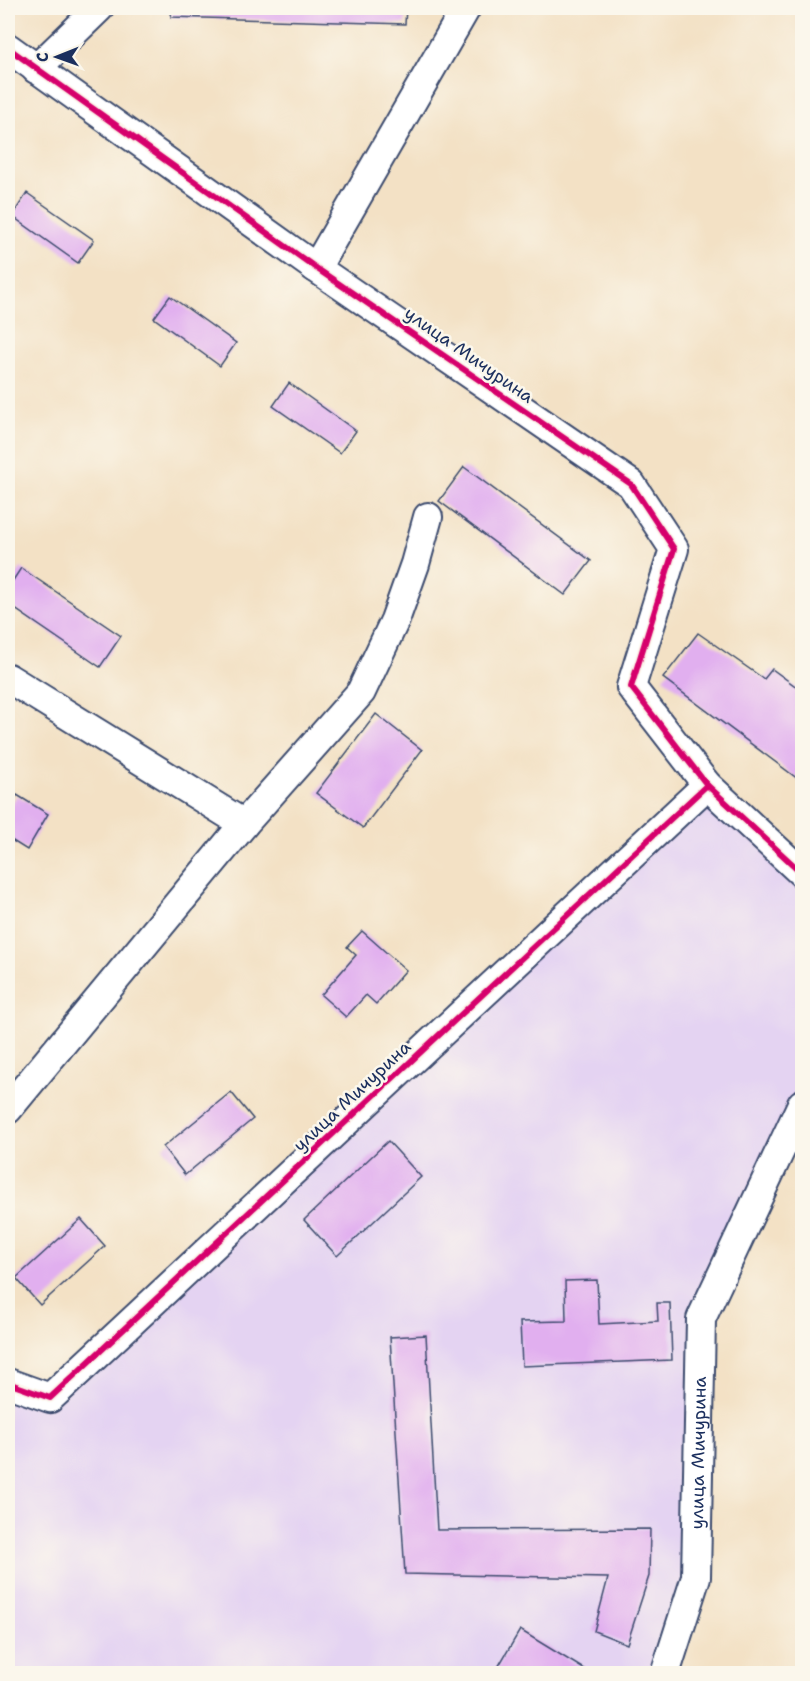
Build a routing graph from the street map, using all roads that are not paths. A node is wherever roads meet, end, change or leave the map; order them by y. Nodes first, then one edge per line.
1 (99, 8) edge
2 (462, 10) edge
3 (8, 48) edge
4 (36, 69) junction
5 (316, 268) junction
6 (428, 517) dead end
7 (8, 678) edge
8 (707, 785) junction
9 (244, 824) junction
10 (802, 873) edge
11 (802, 1104) edge
12 (8, 1109) edge
13 (8, 1383) edge
14 (665, 1674) edge

1 - 4 street
2 - 5 street
3 - 4 street, улица Мичурина
4 - 5 street, улица Мичурина
5 - 8 street, улица Мичурина
6 - 9 street
7 - 9 street
8 - 10 street, улица Мичурина
8 - 13 street, улица Мичурина
9 - 12 street
11 - 14 street, улица Мичурина

